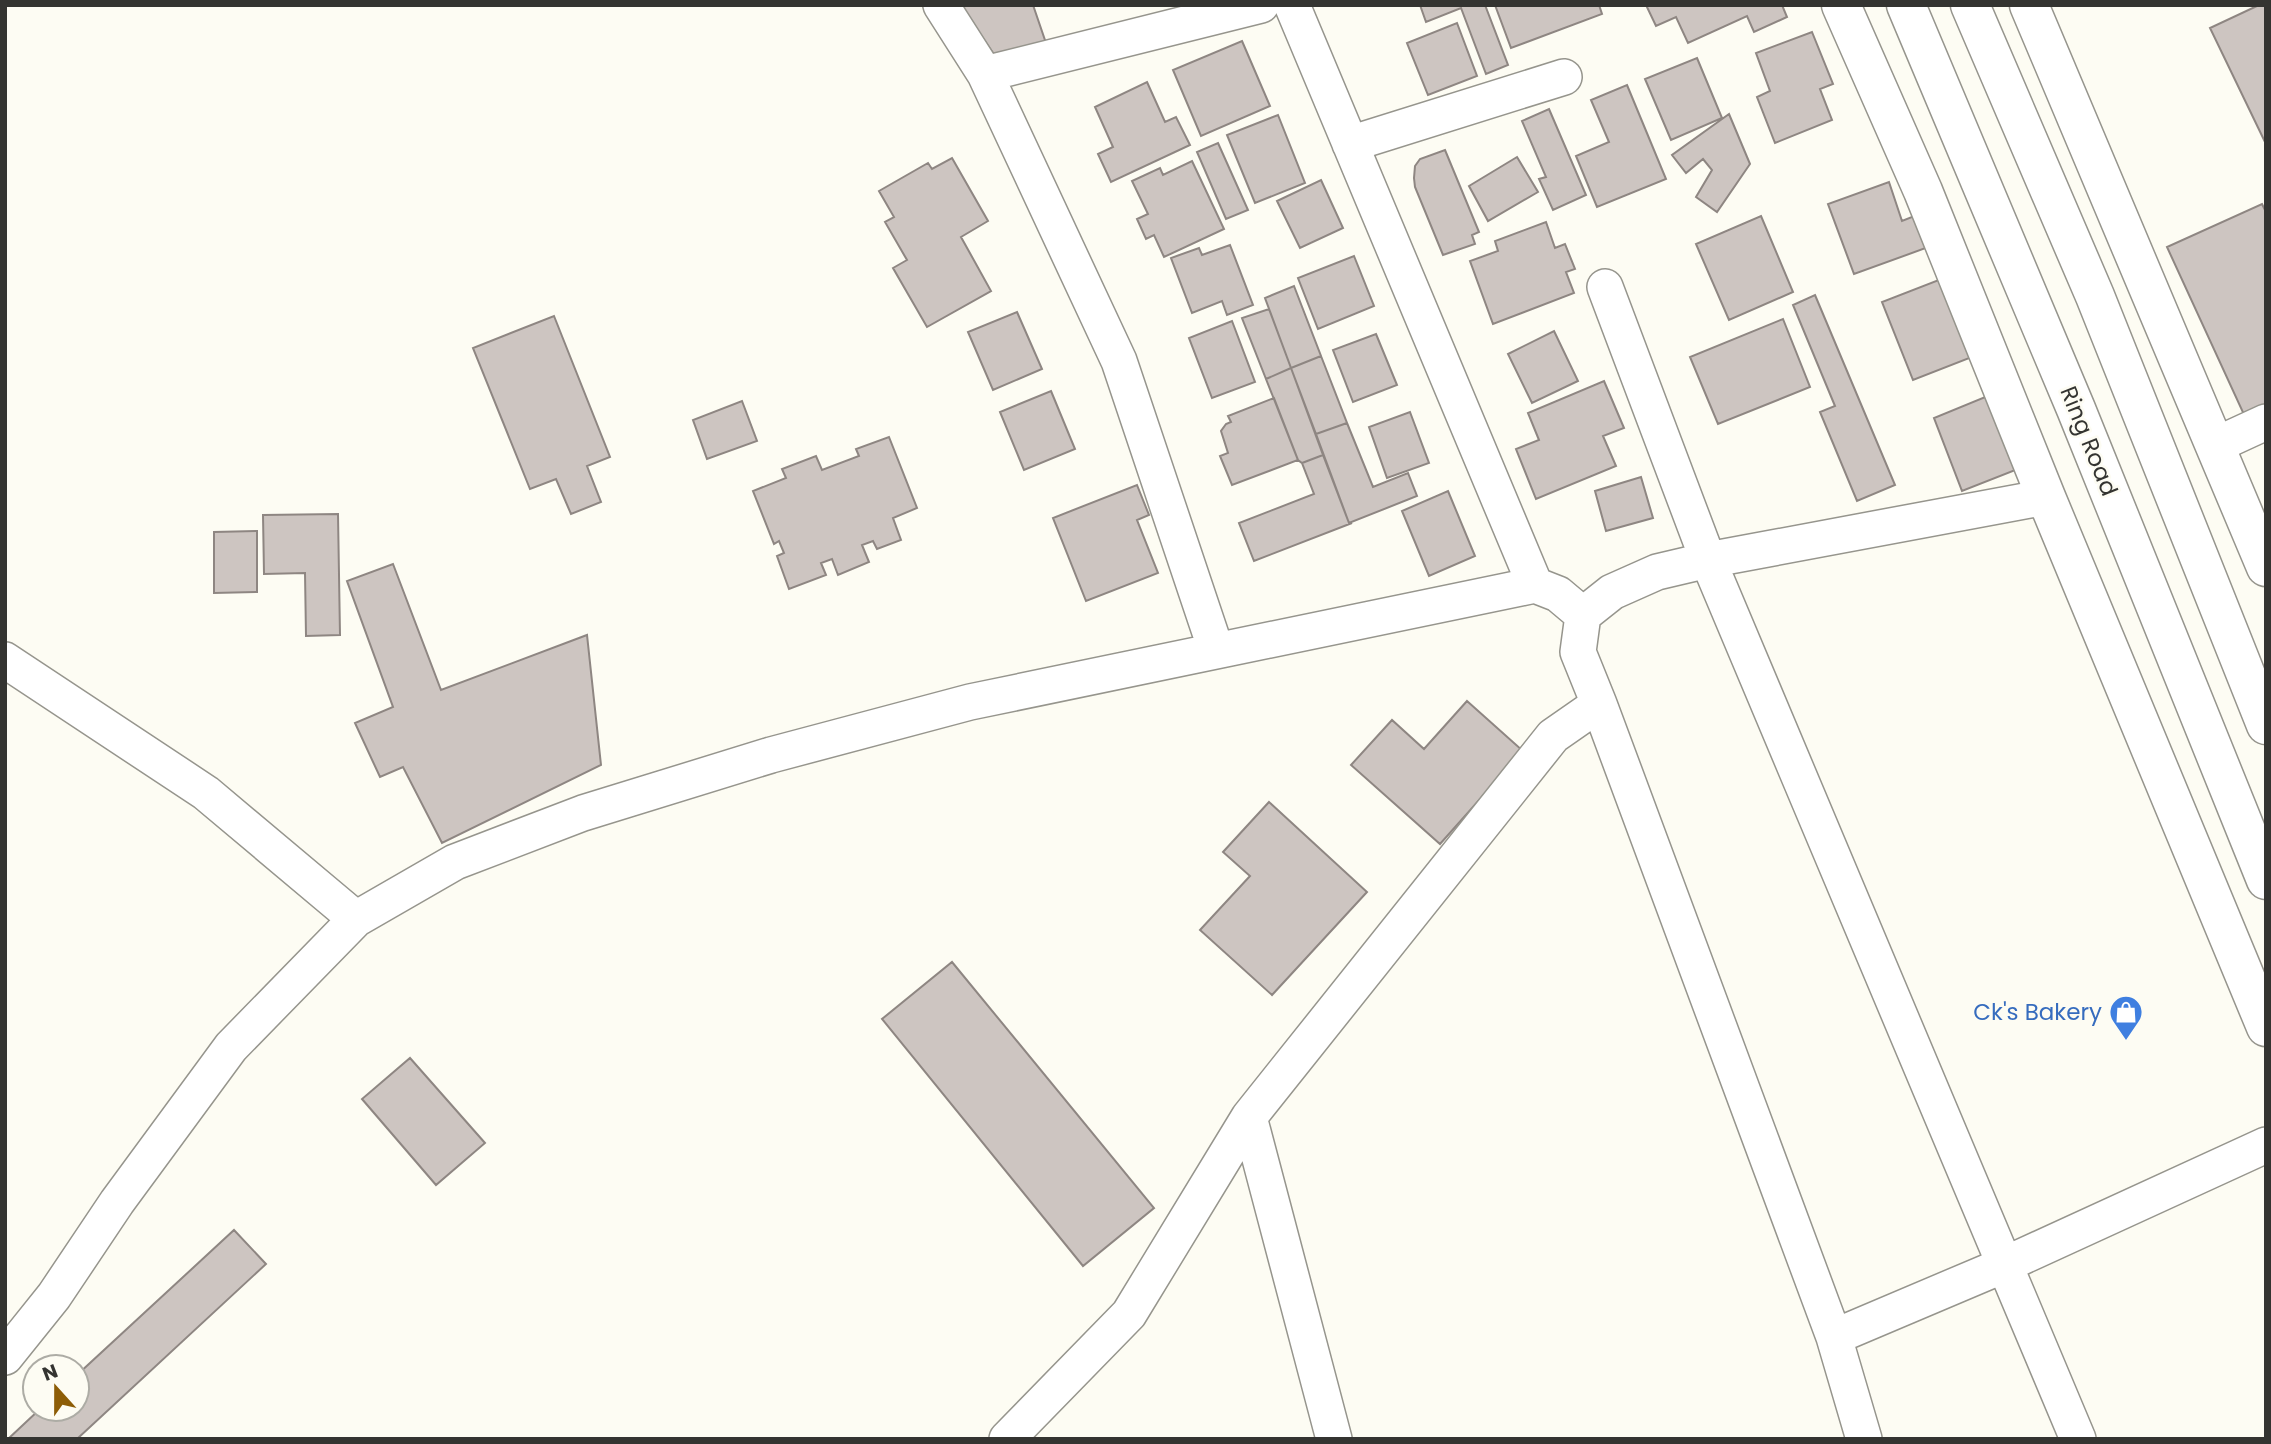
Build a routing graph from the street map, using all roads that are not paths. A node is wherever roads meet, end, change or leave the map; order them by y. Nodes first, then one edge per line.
1 (940, 5) edge
2 (1261, 5) edge
3 (1292, 5) edge
4 (1841, 5) edge
5 (1906, 5) edge
6 (1970, 5) edge
7 (2029, 5) edge
8 (985, 74) junction
9 (1564, 77) dead end
10 (1350, 144) junction
11 (1605, 287) dead end
12 (2266, 422) edge
13 (2216, 445) junction
14 (2046, 497) junction
15 (1708, 560) junction
16 (2266, 567) edge
17 (1535, 584) junction
18 (1583, 615) junction
19 (1216, 650) junction
20 (5, 660) edge
21 (1599, 705) junction
22 (2266, 725) edge
23 (2266, 880) edge
24 (356, 919) junction
25 (2266, 1027) edge
26 (1249, 1117) junction
27 (2266, 1145) edge
28 (2004, 1265) junction
29 (1835, 1337) junction
30 (5, 1357) edge
31 (1007, 1439) edge
32 (1334, 1439) edge
33 (1864, 1439) edge
34 (2078, 1439) edge

1 - 8 street
2 - 8 street
3 - 10 street
4 - 14 main road
5 - 23 main road, Ring Road
6 - 22 main road
7 - 13 main road
8 - 19 street
9 - 10 street
10 - 17 street
11 - 15 street
12 - 13 street
13 - 16 main road
14 - 15 street
14 - 25 main road
15 - 18 street
15 - 28 street
17 - 18 street
17 - 19 street
18 - 21 street
19 - 24 street
20 - 24 street
21 - 26 street
21 - 29 street
24 - 30 street
26 - 31 street
26 - 32 street
27 - 28 street
28 - 29 street
28 - 34 street
29 - 33 street

